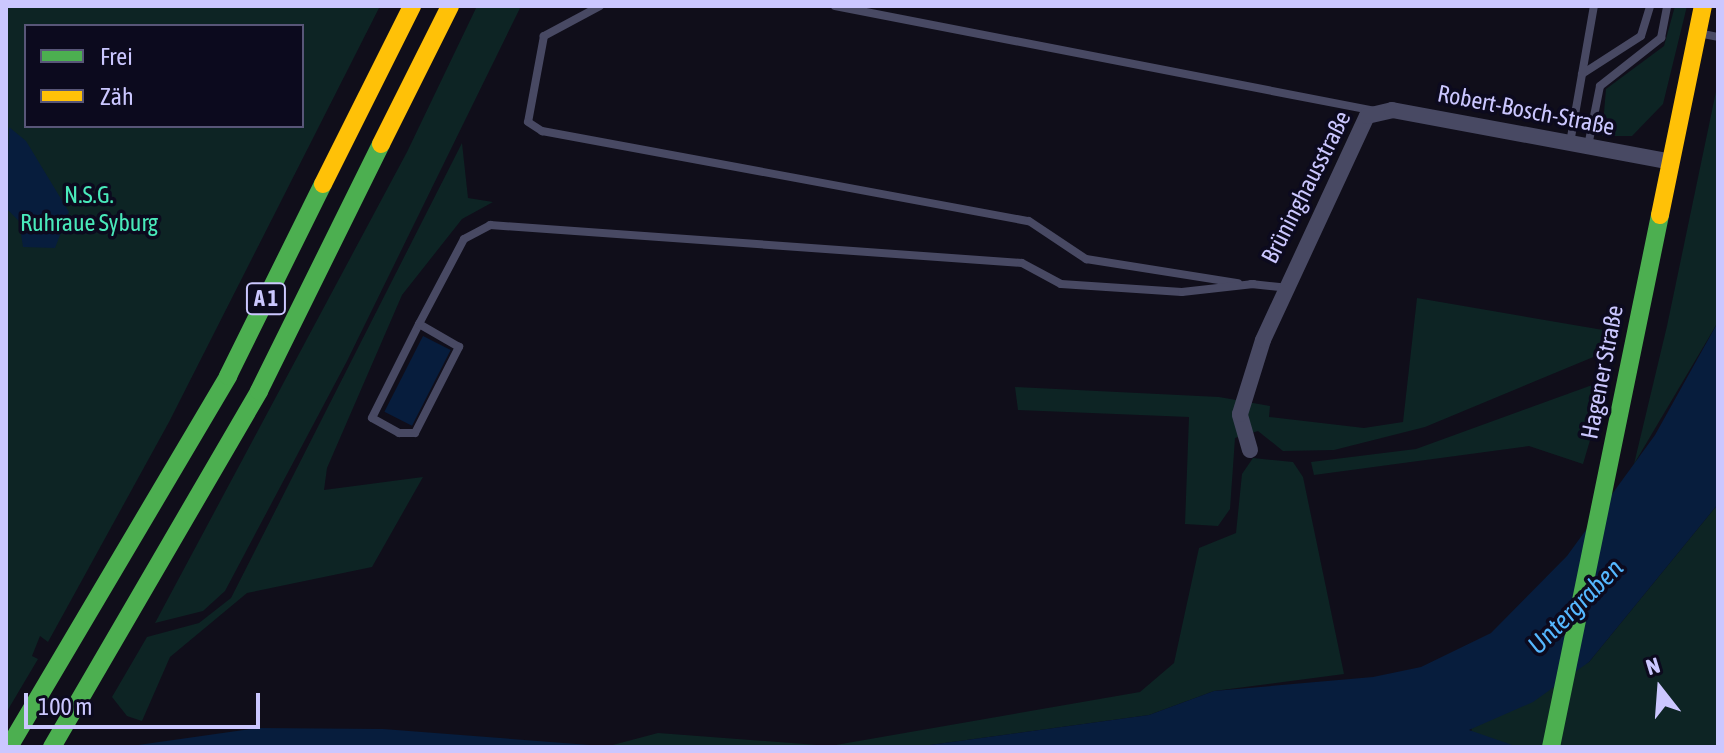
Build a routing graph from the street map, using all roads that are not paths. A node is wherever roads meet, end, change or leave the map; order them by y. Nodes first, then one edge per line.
1 (412, 6) edge
2 (450, 6) edge
3 (600, 6) edge
4 (835, 6) edge
5 (1594, 6) edge
6 (1650, 6) edge
7 (1667, 6) edge
8 (1703, 6) edge
9 (1697, 33) junction
10 (1718, 37) edge
11 (1582, 74) junction
12 (1375, 111) junction
13 (1570, 143) junction
14 (1588, 147) junction
15 (1667, 161) junction
16 (1254, 284) junction
17 (1282, 287) junction
18 (419, 324) junction
19 (1250, 450) dead end
20 (9, 747) edge
21 (52, 747) edge
22 (1551, 747) edge

1 - 20 main road, A 1
2 - 21 main road, A 1
3 - 16 lane, Brüninghausstraße
4 - 12 lane
5 - 11 lane
6 - 11 lane
7 - 14 lane
8 - 9 main road, Hagener Straße
9 - 10 lane
9 - 15 main road, Hagener Straße
11 - 13 lane
12 - 13 street, Robert-Bosch-Straße
12 - 17 street, Brüninghausstraße
13 - 14 street, Robert-Bosch-Straße
14 - 15 street, Robert-Bosch-Straße
15 - 22 main road, Hagener Straße
16 - 17 lane, Brüninghausstraße
16 - 18 lane
17 - 19 street, Brüninghausstraße
18 - 18 lane

